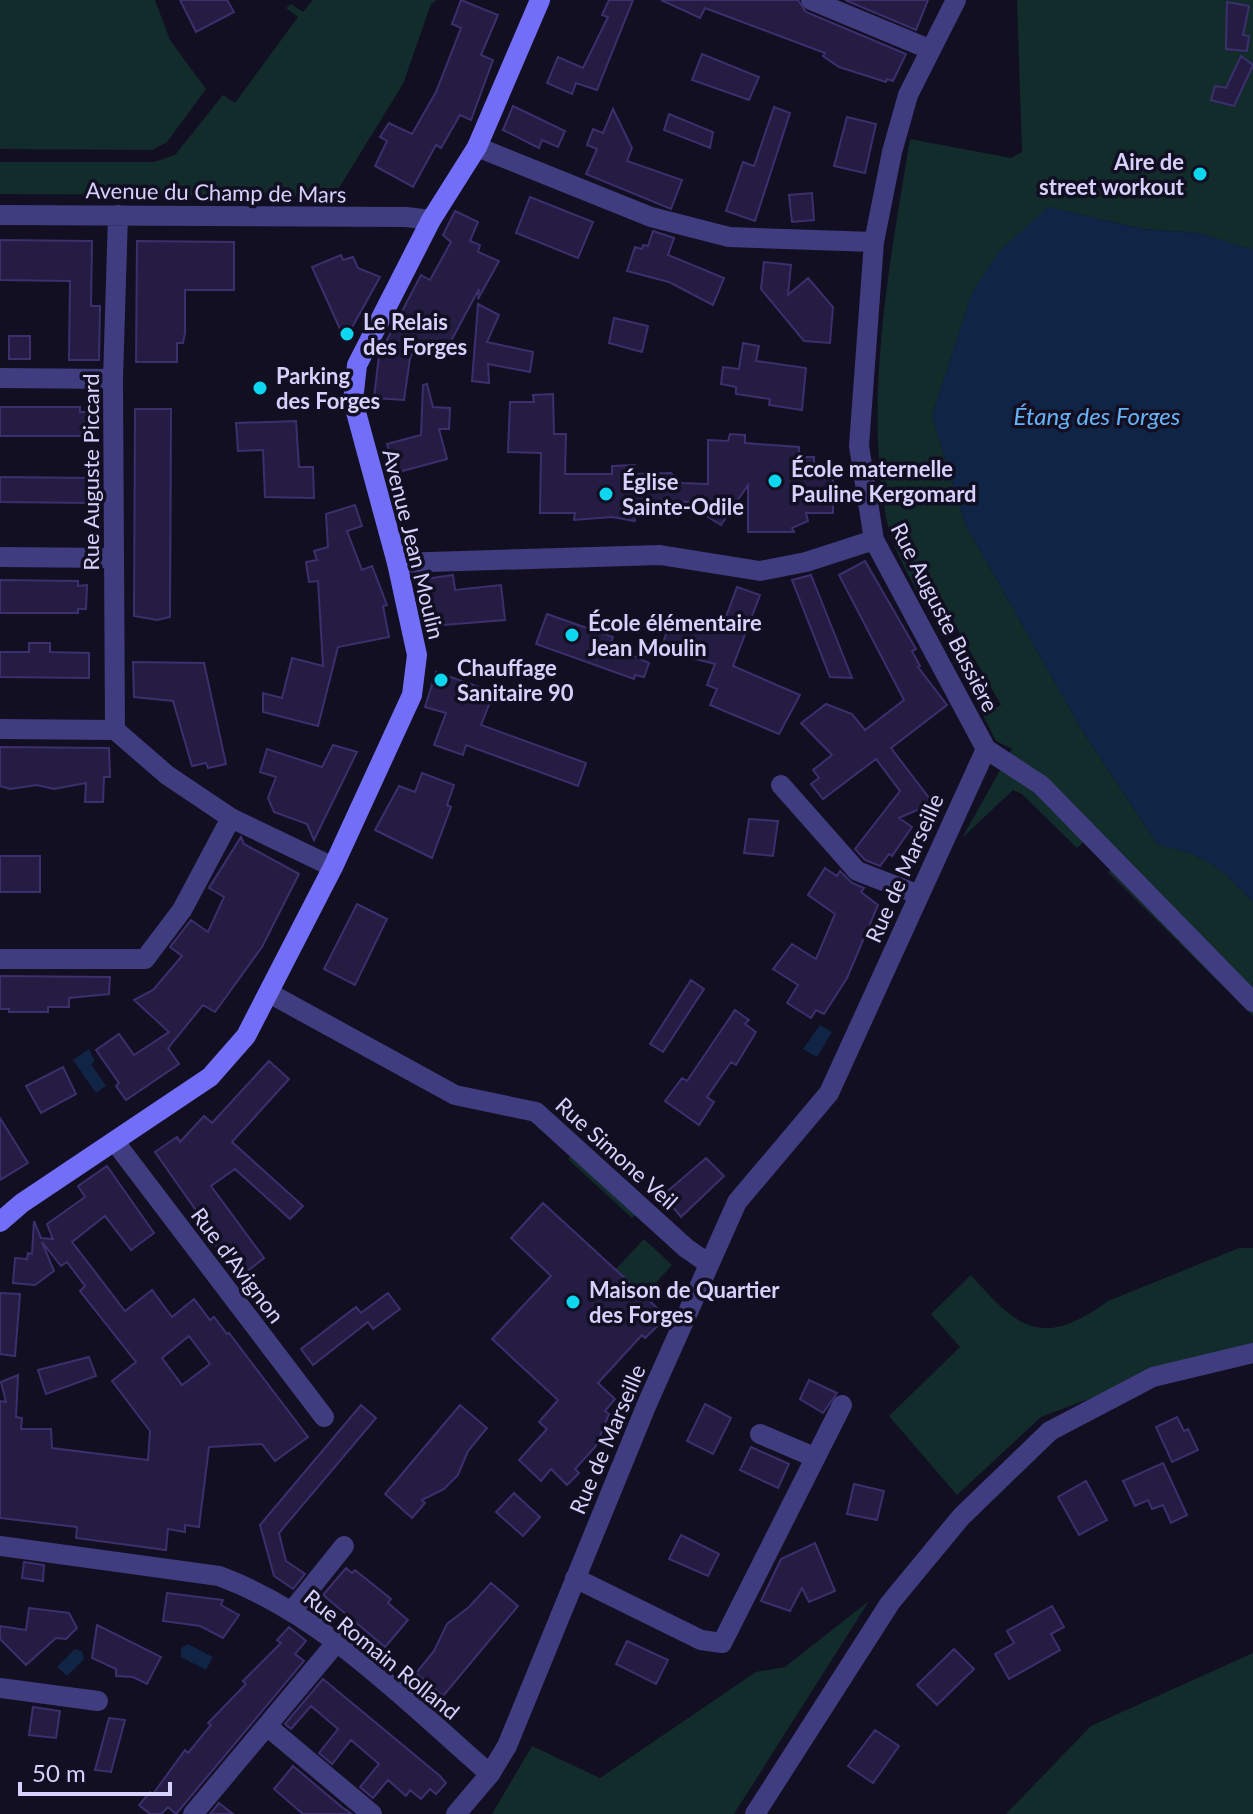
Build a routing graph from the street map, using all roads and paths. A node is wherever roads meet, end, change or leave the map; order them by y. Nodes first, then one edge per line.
1 (540, 0) edge
2 (811, 0) edge
3 (956, 0) edge
4 (929, 49) junction
5 (477, 147) junction
6 (0, 215) edge
7 (118, 215) junction
8 (431, 220) junction
9 (874, 242) junction
10 (0, 378) edge
11 (113, 379) junction
12 (874, 540) junction
13 (0, 557) edge
14 (113, 558) junction
15 (397, 563) junction
16 (0, 729) edge
17 (115, 730) junction
18 (986, 749) junction
19 (781, 785) dead end
20 (231, 818) junction
21 (333, 867) junction
22 (917, 894) junction
23 (0, 959) edge
24 (269, 993) junction
25 (1253, 1002) edge
26 (115, 1142) junction
27 (0, 1222) edge
28 (709, 1264) junction
29 (1253, 1353) edge
30 (842, 1405) dead end
31 (324, 1417) dead end
32 (760, 1434) dead end
33 (814, 1457) junction
34 (0, 1546) edge
35 (344, 1546) dead end
36 (575, 1578) junction
37 (292, 1611) junction
38 (336, 1643) junction
39 (0, 1688) edge
40 (98, 1701) dead end
41 (267, 1726) junction
42 (490, 1774) junction
43 (193, 1814) edge
44 (372, 1814) edge
45 (456, 1814) edge
46 (755, 1814) edge

1 - 5 main road, Avenue Jean Moulin
2 - 4 street
3 - 4 street, Rue Auguste Bussière
4 - 9 street, Rue Auguste Bussière
5 - 8 main road, Avenue Jean Moulin
5 - 9 street
6 - 7 street, Avenue du Champ de Mars
7 - 8 street, Avenue du Champ de Mars
7 - 11 street, Rue Auguste Piccard
8 - 15 main road, Avenue Jean Moulin
9 - 12 street, Rue Auguste Bussière
10 - 11 street
11 - 14 street, Rue Auguste Piccard
12 - 15 street
12 - 18 street, Rue Auguste Bussière
13 - 14 street
14 - 17 street, Rue Auguste Piccard
15 - 21 main road, Avenue Jean Moulin
16 - 17 street
17 - 20 street
18 - 22 street, Rue de Marseille
18 - 25 street, Rue Auguste Bussière
19 - 22 street
20 - 21 street
20 - 23 street
21 - 24 main road, Avenue Jean Moulin
22 - 28 street, Rue de Marseille
24 - 26 main road, Avenue Jean Moulin
24 - 28 street, Rue Simone Veil
26 - 27 main road, Avenue Jean Moulin
26 - 31 street, Rue d'Avignon
28 - 36 street, Rue de Marseille
29 - 46 street
30 - 33 street
32 - 33 street
33 - 36 street
34 - 37 street, Rue Romain Rolland
35 - 37 street
36 - 42 street, Rue de Marseille
37 - 38 street, Rue Romain Rolland
38 - 41 street
38 - 42 street, Rue Romain Rolland
39 - 40 street
41 - 43 street
41 - 44 street
42 - 45 street, Rue de Marseille

